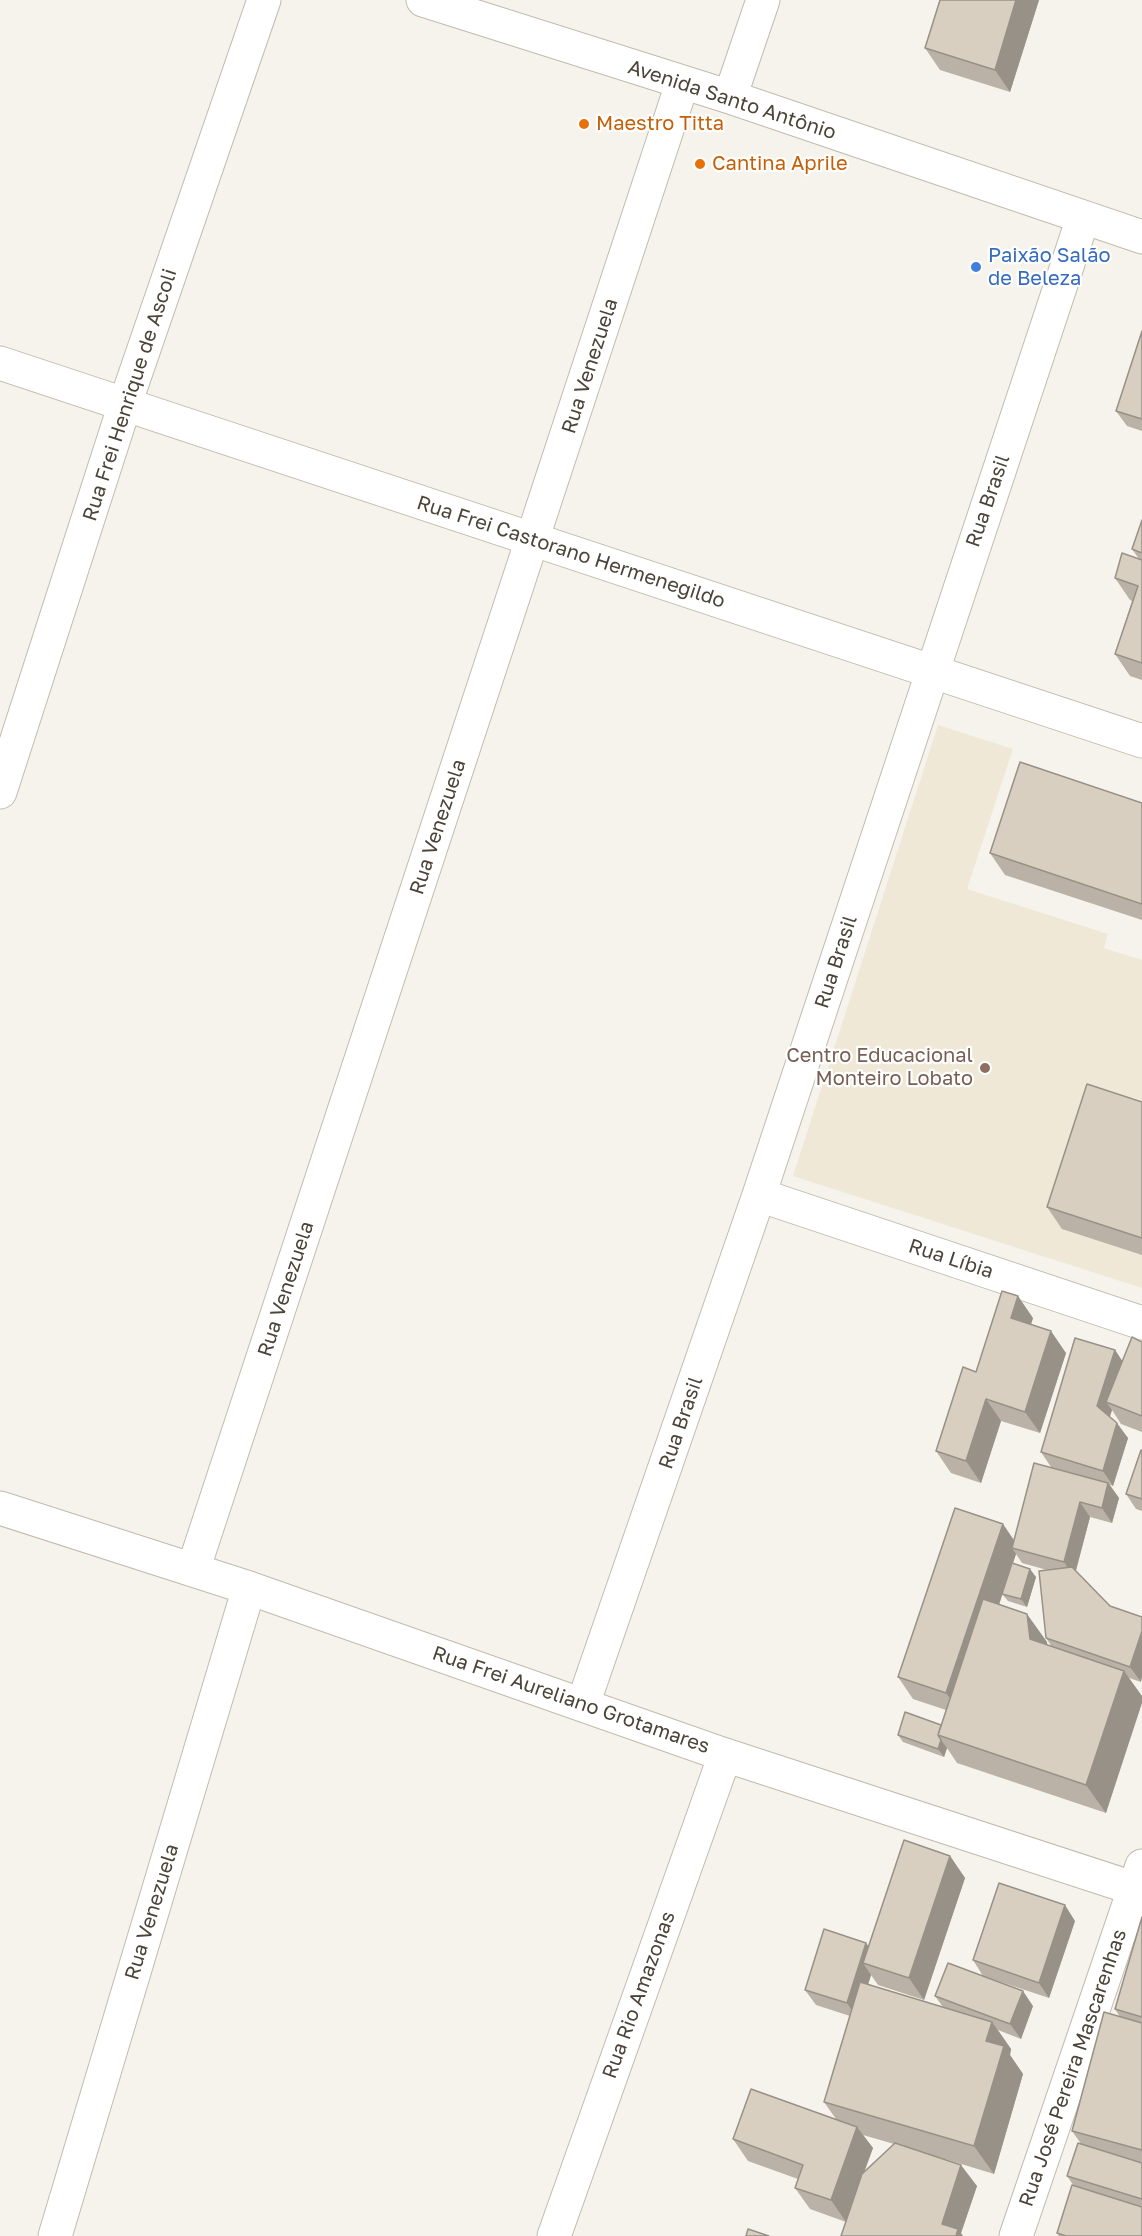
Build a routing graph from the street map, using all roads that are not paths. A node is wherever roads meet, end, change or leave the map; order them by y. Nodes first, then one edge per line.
1 (264, 0) edge
2 (423, 0) edge
3 (763, 0) edge
4 (682, 84) junction
5 (730, 97) junction
6 (1083, 218) junction
7 (1142, 237) edge
8 (0, 363) edge
9 (125, 404) junction
10 (533, 540) junction
11 (931, 671) junction
12 (1142, 741) edge
13 (0, 792) edge
14 (759, 1195) junction
15 (1142, 1323) edge
16 (0, 1508) edge
17 (193, 1570) junction
18 (249, 1588) junction
19 (584, 1704) junction
20 (725, 1755) junction
21 (1140, 1882) edge
22 (54, 2236) edge
23 (554, 2236) edge
24 (1016, 2236) edge

1 - 9 street, Rua Frei Henrique de Ascoli
2 - 4 street, Avenida Santo Antônio
3 - 5 street
4 - 5 street, Avenida Santo Antônio
4 - 10 street, Rua Venezuela
5 - 6 street, Avenida Santo Antônio
6 - 7 street, Avenida Santo Antônio
6 - 11 street, Rua Brasil
8 - 9 street, Rua Frei Castorano Hermenegildo
9 - 10 street, Rua Frei Castorano Hermenegildo
9 - 13 street, Rua Frei Henrique de Ascoli
10 - 11 street, Rua Frei Castorano Hermenegildo
10 - 17 street, Rua Venezuela
11 - 12 street, Rua Frei Castorano Hermenegildo
11 - 14 street, Rua Brasil
14 - 15 street, Rua Líbia
14 - 19 street, Rua Brasil
16 - 17 street, Rua Frei Aureliano Grotamares
17 - 18 street, Rua Frei Aureliano Grotamares
18 - 19 street, Rua Frei Aureliano Grotamares
18 - 22 street, Rua Venezuela
19 - 20 street, Rua Frei Aureliano Grotamares
20 - 21 street, Rua Frei Aureliano Grotamares
20 - 23 street, Rua Rio Amazonas
21 - 24 street, Rua José Pereira Mascarenhas

